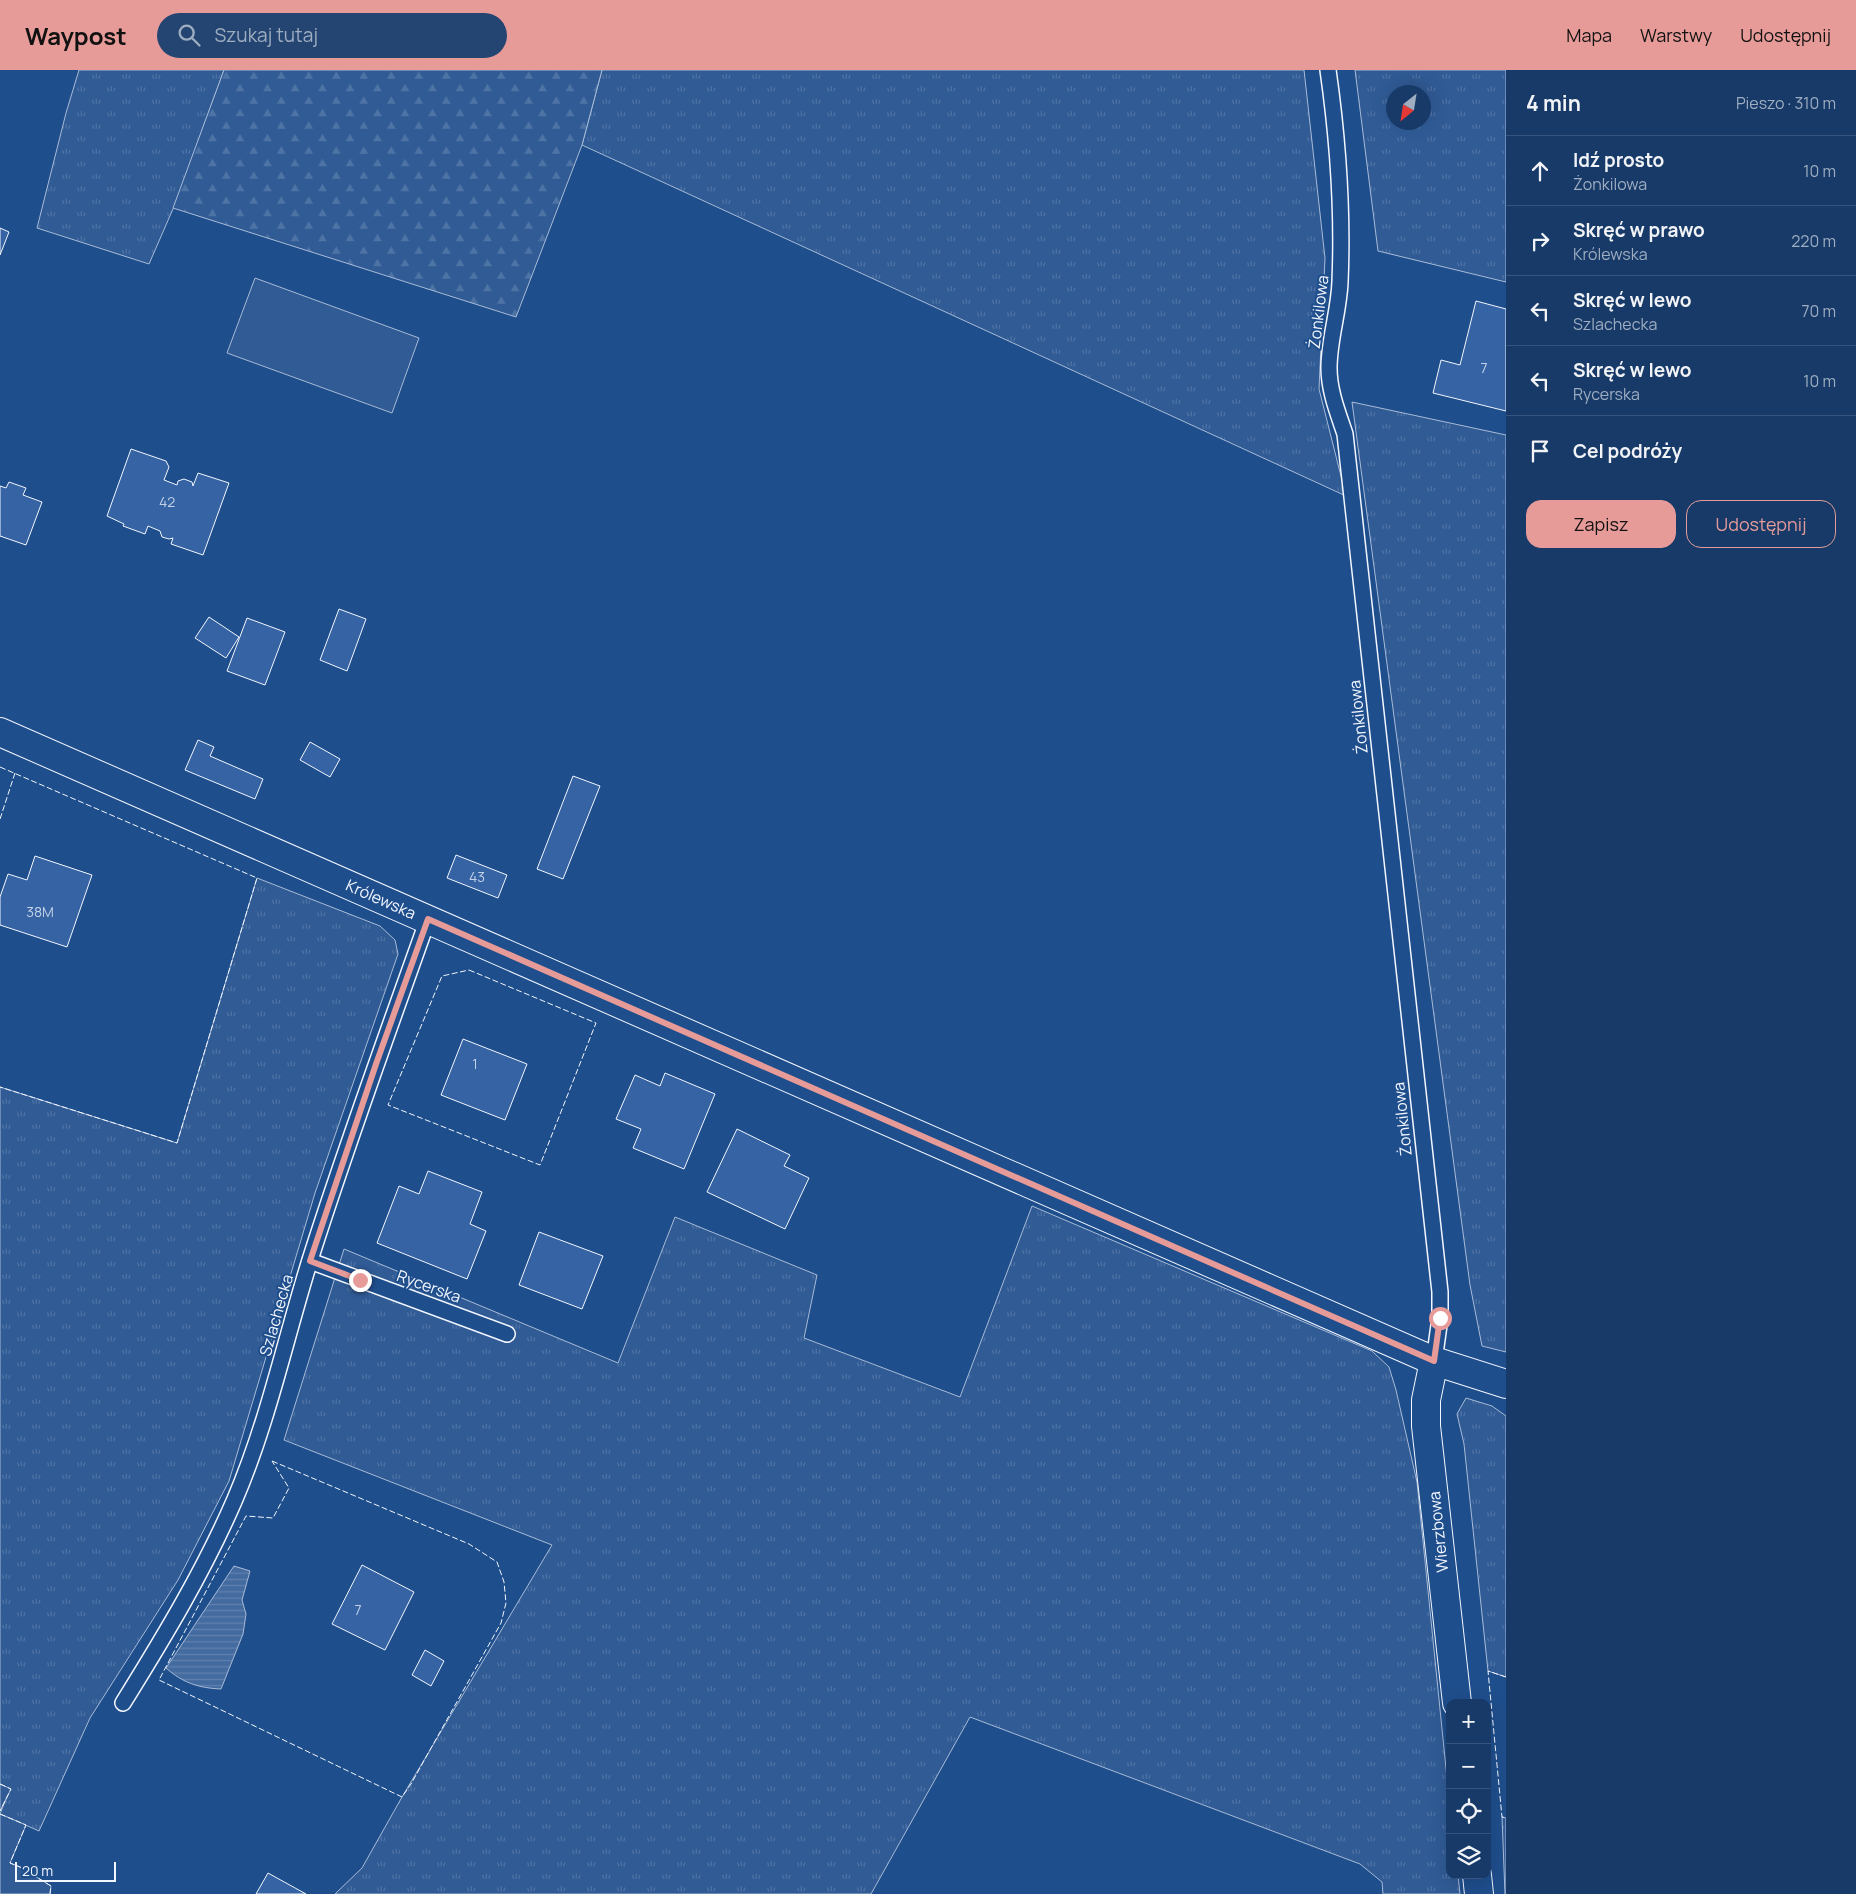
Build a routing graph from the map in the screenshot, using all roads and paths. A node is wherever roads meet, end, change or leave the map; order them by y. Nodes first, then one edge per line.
1 (1328, 70) edge
2 (0, 732) edge
3 (428, 919) junction
4 (310, 1261) junction
5 (507, 1334) dead end
6 (1434, 1361) junction
7 (1506, 1384) edge
8 (1458, 1699) edge
9 (123, 1703) dead end
10 (1477, 1879) edge
11 (1479, 1894) edge

1 - 6 lane, Żonkilowa
2 - 3 street, Królewska
3 - 4 lane, Szlachecka
3 - 6 street, Królewska
4 - 5 lane, Rycerska
4 - 9 lane, Szlachecka
6 - 7 street, Królewska
6 - 8 street, Wierzbowa
10 - 11 street

